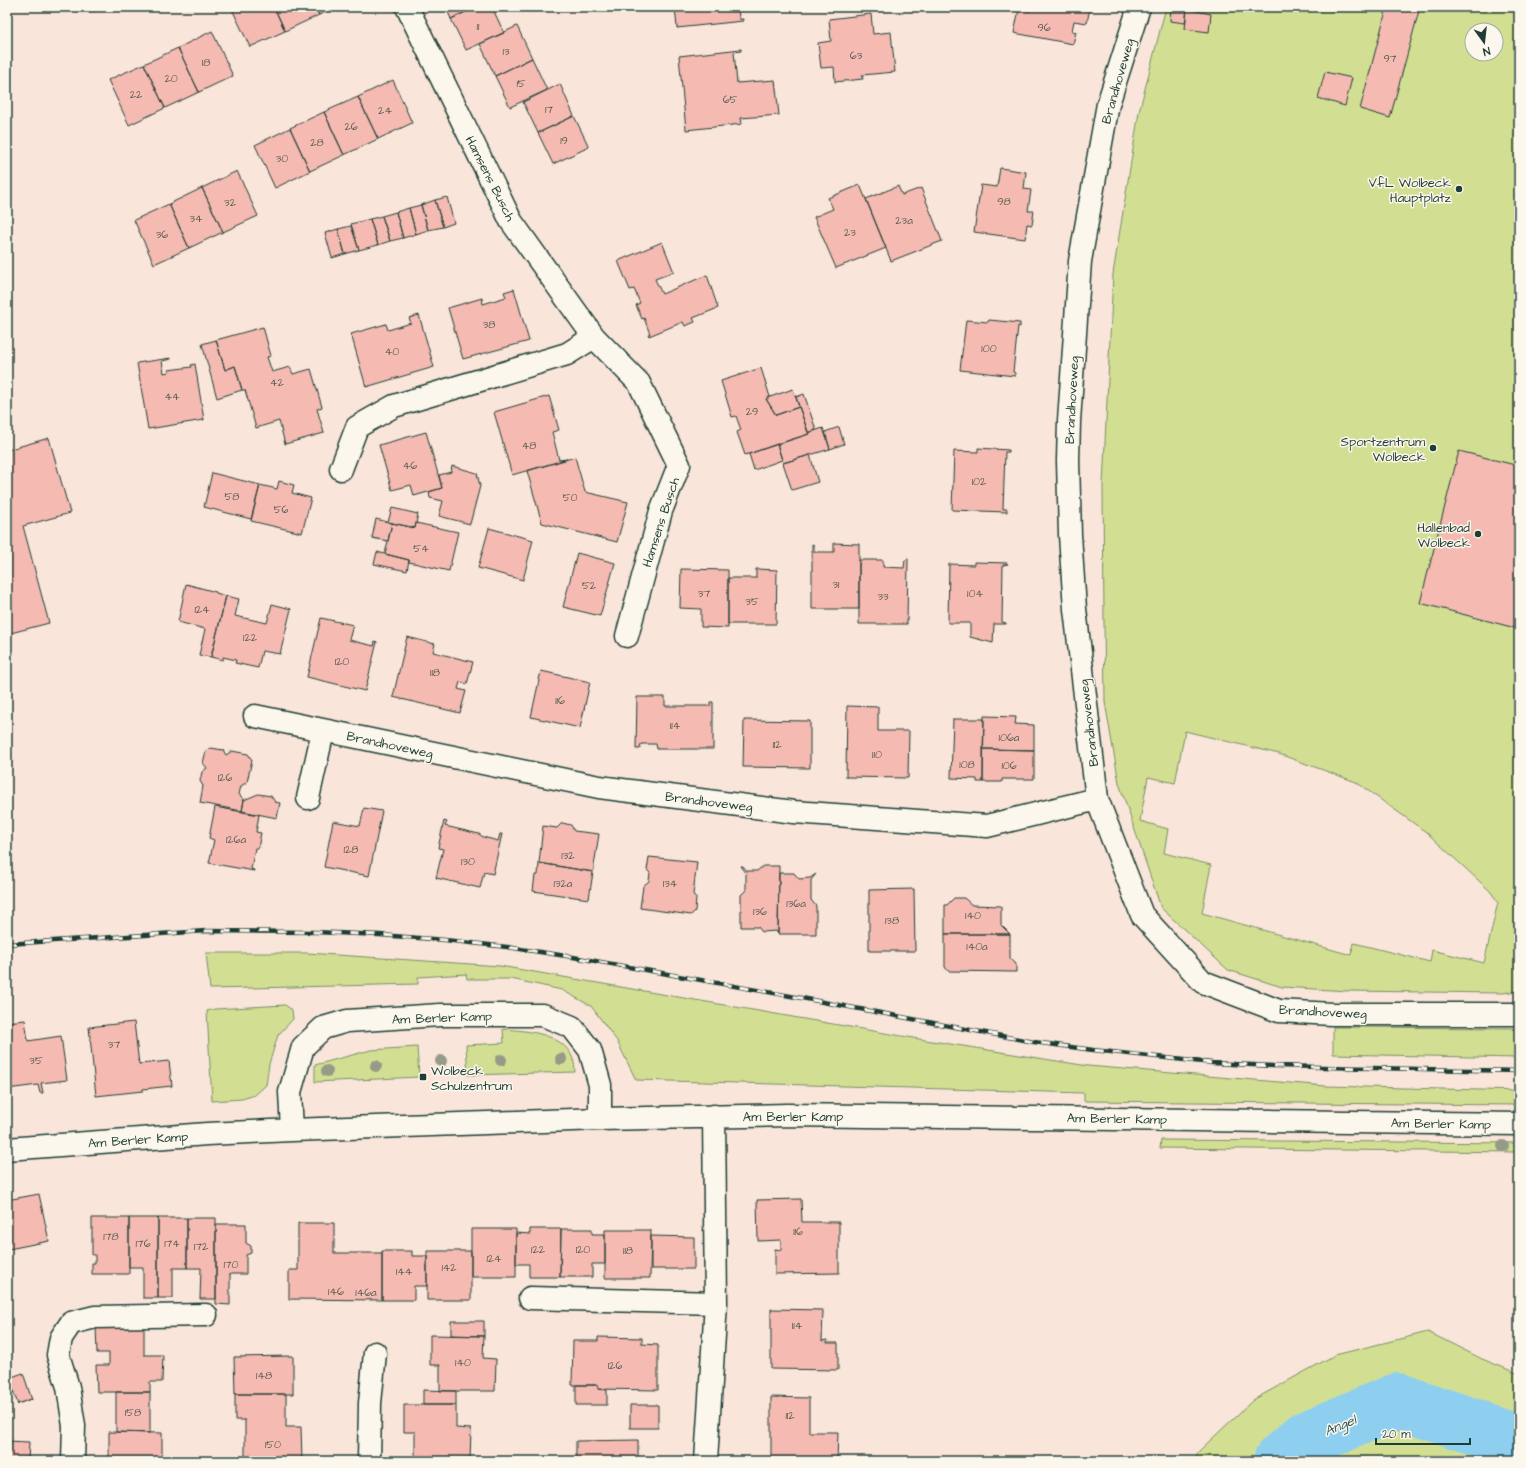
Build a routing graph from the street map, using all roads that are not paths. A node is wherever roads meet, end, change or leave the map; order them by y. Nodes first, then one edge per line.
1 (407, 7) edge
2 (1139, 7) edge
3 (594, 337) junction
4 (341, 469) dead end
5 (627, 636) dead end
6 (255, 716) dead end
7 (323, 730) junction
8 (308, 798) dead end
9 (1097, 799) junction
10 (1519, 1014) edge
11 (714, 1116) junction
12 (600, 1119) junction
13 (1519, 1124) edge
14 (292, 1130) junction
15 (7, 1149) edge
16 (530, 1298) dead end
17 (716, 1303) junction
18 (206, 1315) dead end
19 (375, 1353) dead end
20 (73, 1461) edge
21 (369, 1461) edge
22 (706, 1461) edge

1 - 3 street, Hamsens Busch
2 - 9 street, Brandhoveweg
3 - 4 street
3 - 5 street, Hamsens Busch
6 - 7 street, Brandhoveweg
7 - 8 street
7 - 9 street, Brandhoveweg
9 - 10 street, Brandhoveweg
11 - 12 street, Am Berler Kamp
11 - 13 street, Am Berler Kamp
11 - 17 street
12 - 14 street, Am Berler Kamp
12 - 14 street, Am Berler Kamp
14 - 15 street, Am Berler Kamp
16 - 17 street
17 - 22 street
18 - 20 street
19 - 21 street

